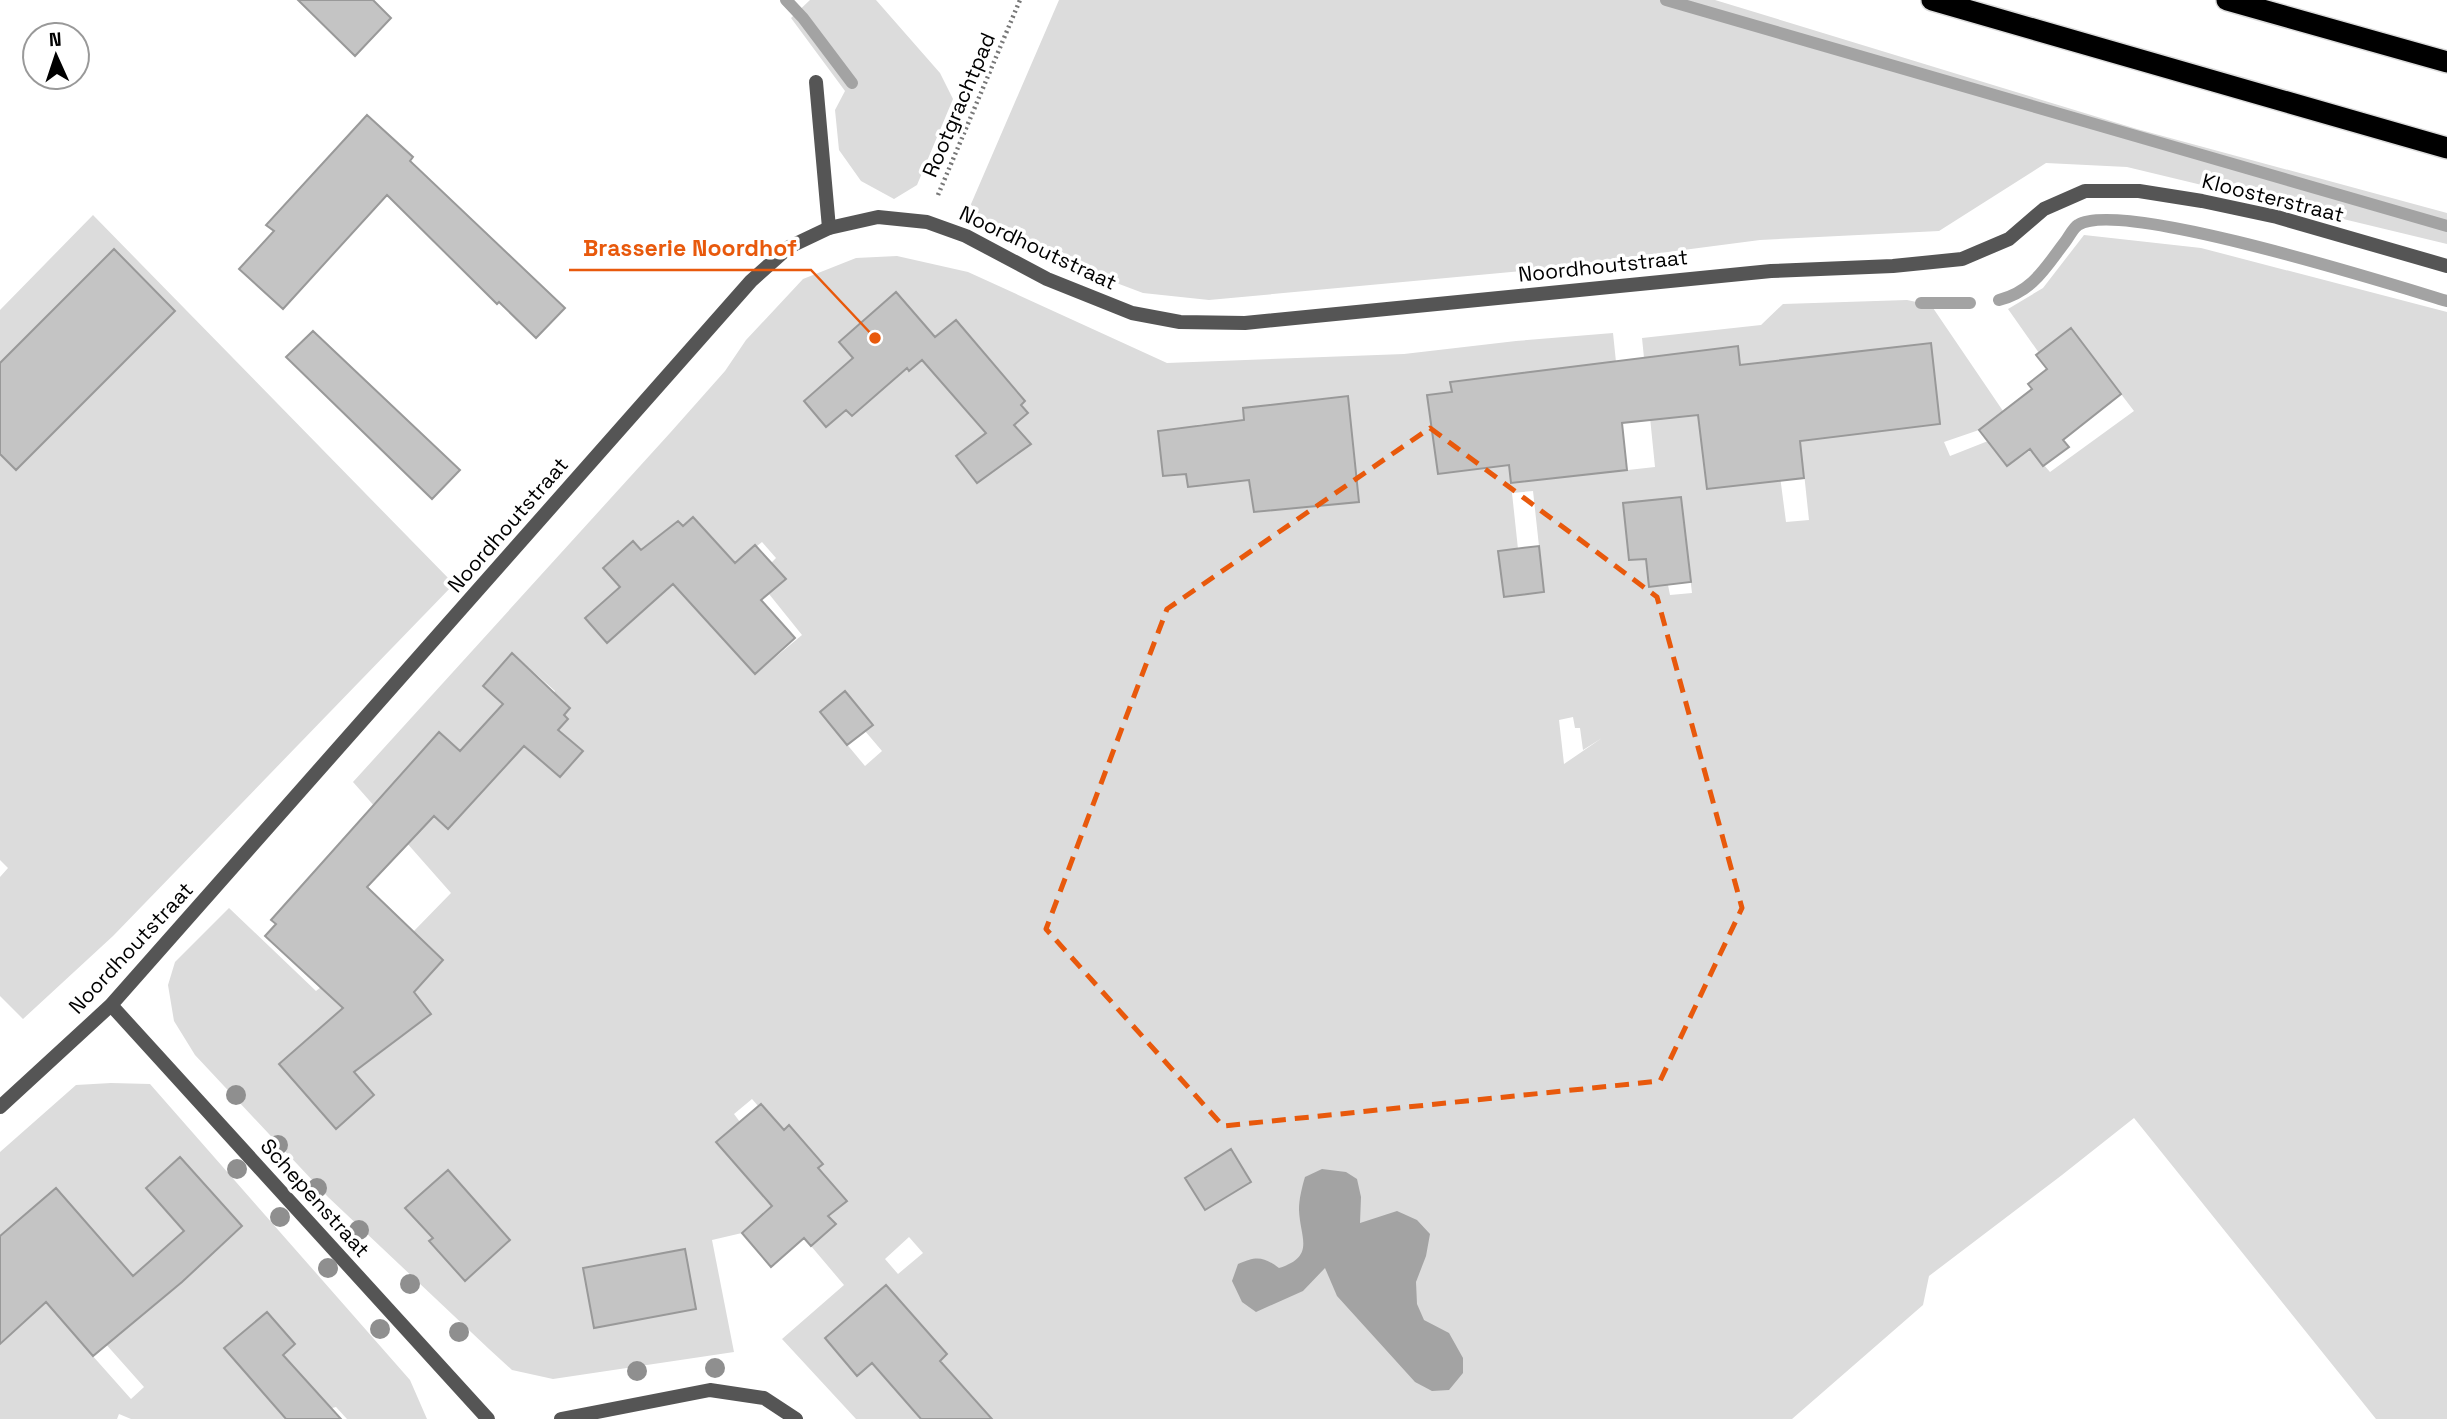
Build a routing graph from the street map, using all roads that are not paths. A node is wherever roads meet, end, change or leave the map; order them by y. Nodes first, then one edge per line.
1 (1932, 0) edge
2 (2227, 0) edge
3 (2447, 62) edge
4 (816, 82) dead end
5 (2447, 148) edge
6 (2085, 191) joint
7 (829, 228) junction
8 (2447, 266) edge
9 (111, 1005) junction
10 (0, 1107) edge
11 (488, 1419) edge
12 (561, 1419) edge
13 (796, 1419) edge

1 - 5 highway
2 - 3 highway
4 - 7 street
6 - 7 street, Noordhoutstraat
6 - 8 street, Kloosterstraat
7 - 9 street, Noordhoutstraat
9 - 10 street, Noordhoutstraat
9 - 11 street, Schepenstraat
12 - 13 street

